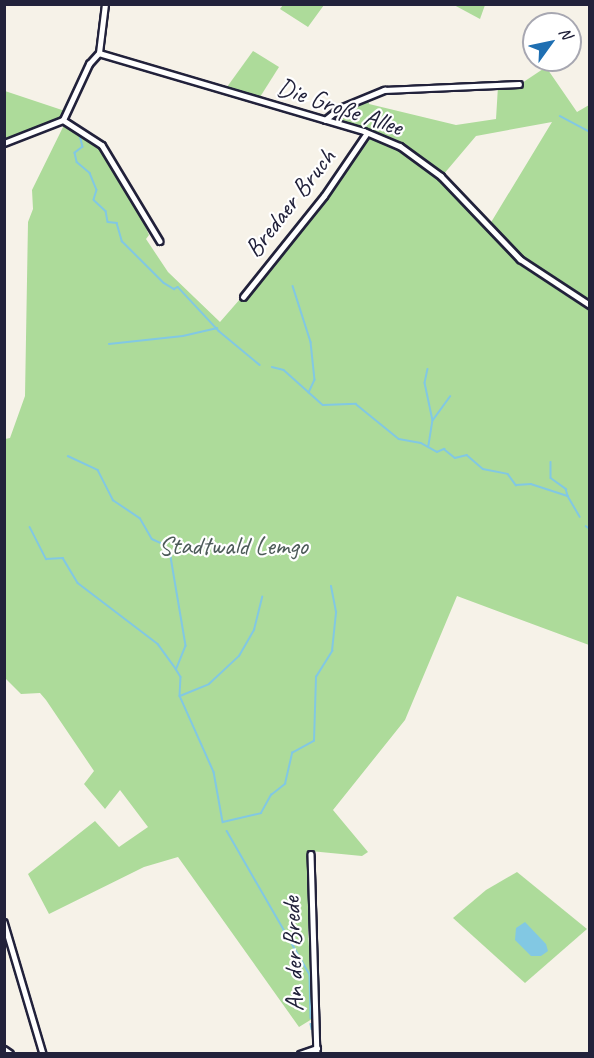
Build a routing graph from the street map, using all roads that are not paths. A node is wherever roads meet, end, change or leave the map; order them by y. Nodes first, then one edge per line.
1 (105, 4) edge
2 (99, 53) junction
3 (519, 84) dead end
4 (63, 120) junction
5 (325, 120) junction
6 (367, 133) junction
7 (4, 143) edge
8 (160, 241) dead end
9 (243, 297) dead end
10 (590, 305) edge
11 (311, 854) dead end
12 (4, 922) edge
13 (4, 1050) edge
14 (317, 1051) edge
15 (10, 1053) edge
16 (43, 1053) edge
17 (300, 1053) edge

1 - 2 street
2 - 4 street
2 - 5 street, Die Große Allee
3 - 5 street
4 - 7 street
4 - 8 street
5 - 6 street, Die Große Allee
6 - 9 street, Bredaer Bruch
6 - 10 street, Die Große Allee
11 - 14 street, An der Brede
12 - 16 street
13 - 15 main road
14 - 17 street

